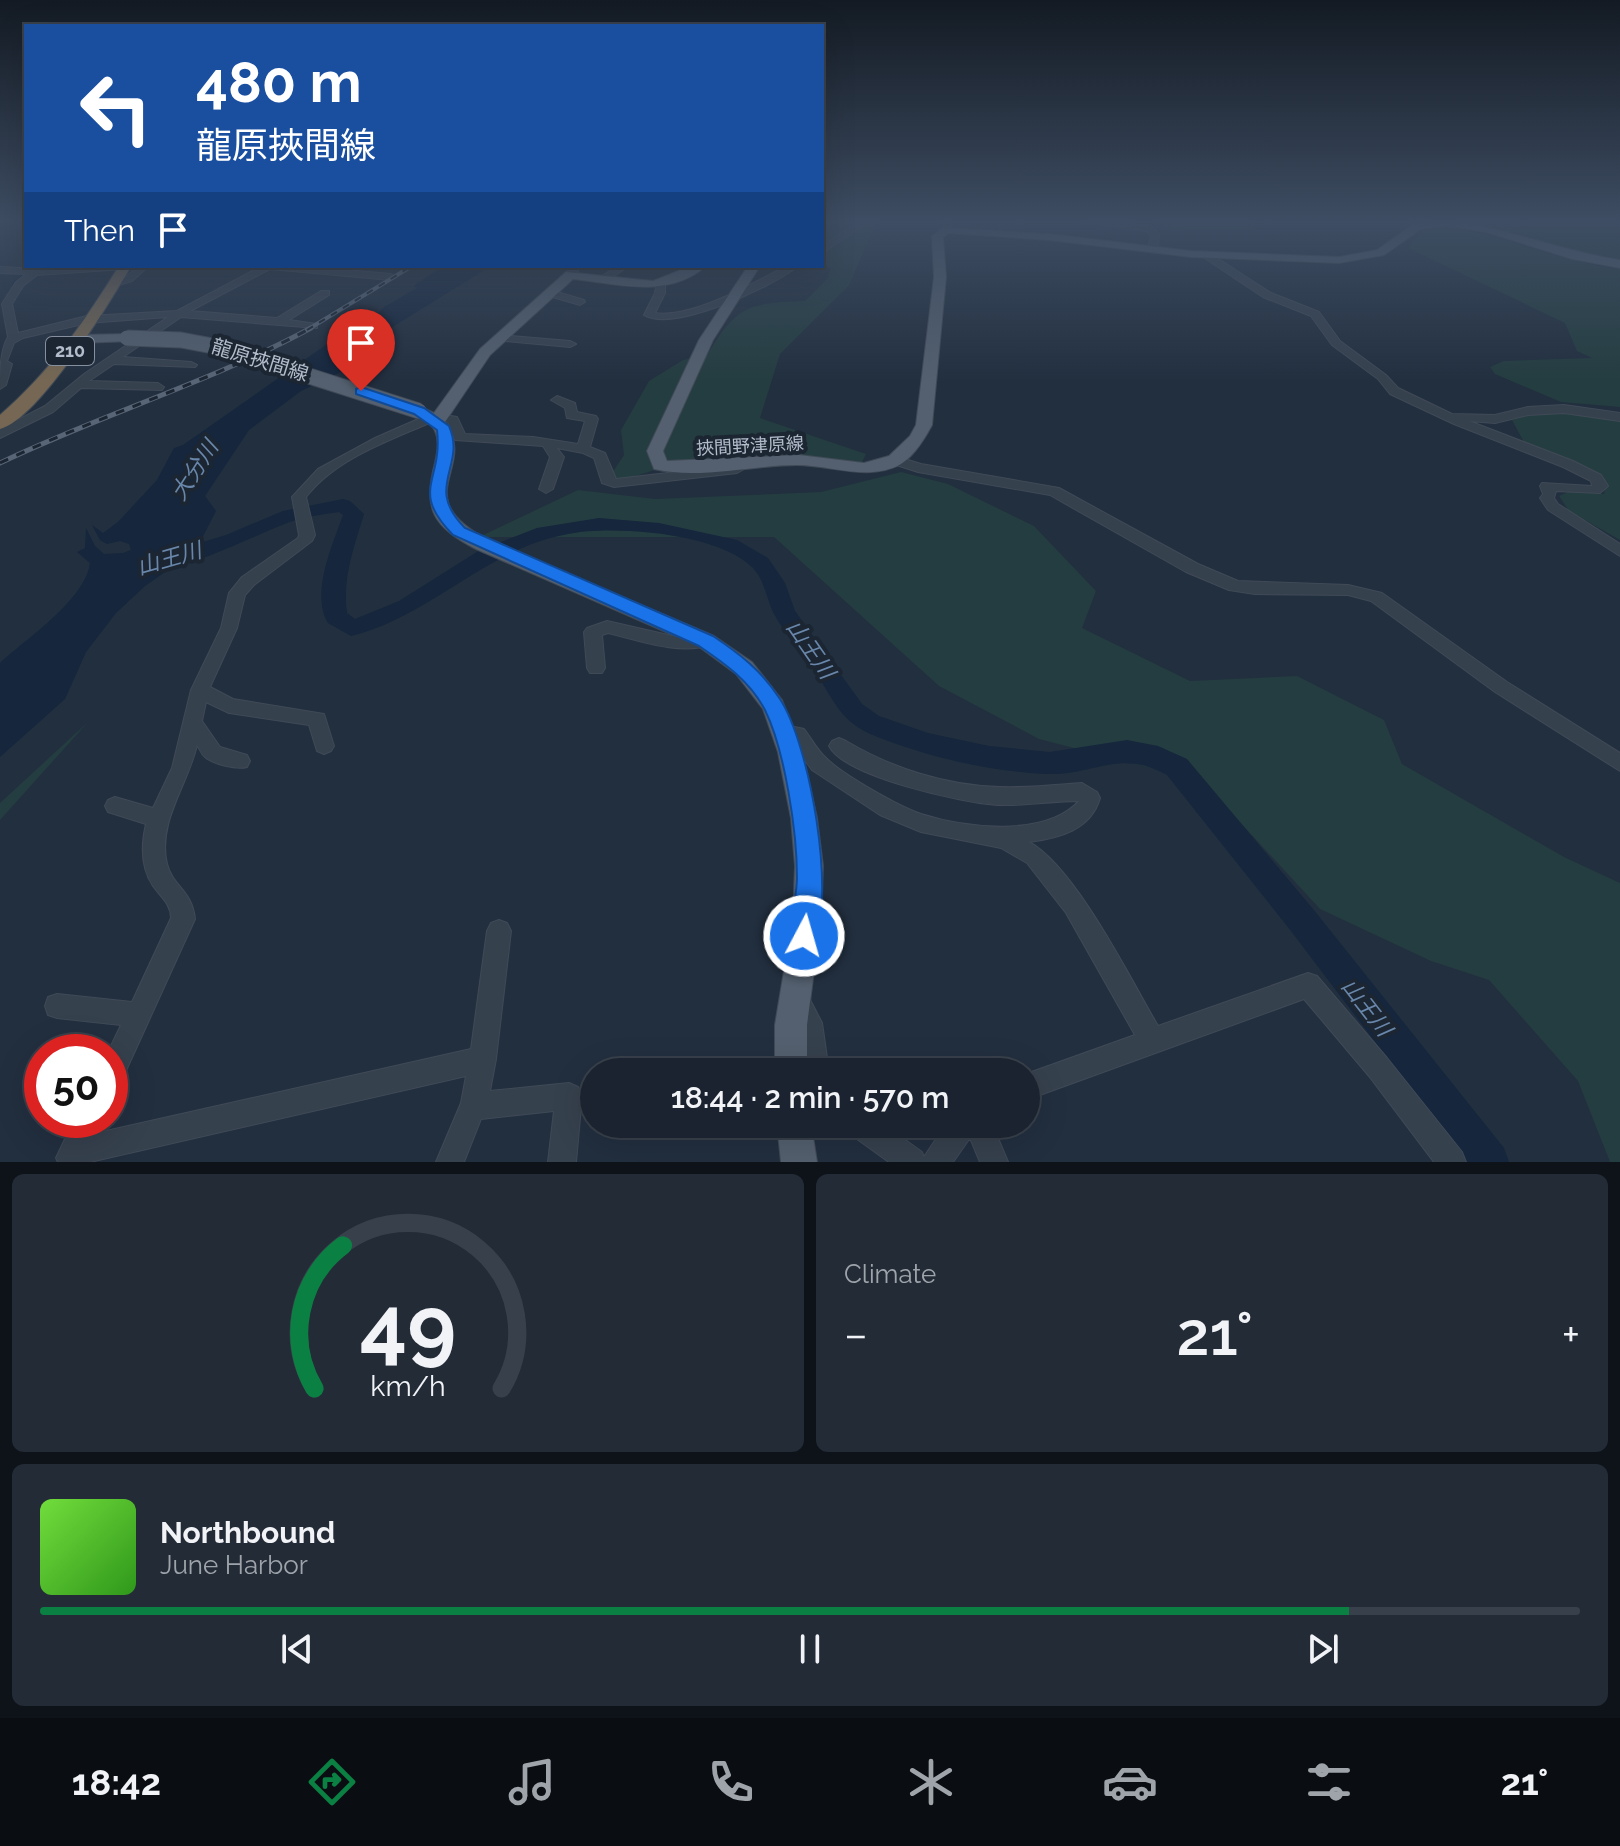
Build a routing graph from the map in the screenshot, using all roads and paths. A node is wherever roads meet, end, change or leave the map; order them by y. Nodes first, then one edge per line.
1 (30, 274) edge
2 (120, 274) edge
3 (135, 274) edge
4 (253, 274) edge
5 (362, 274) edge
6 (568, 274) edge
7 (589, 274) edge
8 (611, 274) edge
9 (682, 274) edge
10 (749, 274) edge
11 (776, 274) edge
12 (940, 274) edge
13 (1235, 274) edge
14 (391, 277) dead end
15 (605, 278) junction
16 (115, 283) junction
17 (660, 284) junction
18 (17, 288) junction
19 (0, 292) edge
20 (325, 293) dead end
21 (550, 293) junction
22 (736, 294) junction
23 (580, 302) dead end
24 (182, 312) junction
25 (5, 315) edge
26 (93, 318) junction
27 (280, 321) junction
28 (313, 326) dead end
29 (14, 337) junction
30 (0, 338) edge
31 (499, 338) junction
32 (79, 339) junction
33 (570, 344) dead end
34 (111, 360) junction
35 (0, 362) edge
36 (191, 365) dead end
37 (79, 384) junction
38 (0, 385) edge
39 (158, 387) dead end
40 (557, 400) dead end
41 (1440, 413) junction
42 (432, 416) junction
43 (1620, 417) edge
44 (0, 424) edge
45 (0, 434) edge
46 (548, 444) junction
47 (583, 449) junction
48 (895, 460) junction
49 (792, 461) junction
50 (546, 489) dead end
51 (1620, 551) edge
52 (706, 641) junction
53 (596, 668) dead end
54 (200, 690) junction
55 (192, 721) junction
56 (785, 733) junction
57 (324, 746) dead end
58 (839, 746) dead end
59 (240, 761) dead end
60 (1619, 761) edge
61 (115, 806) dead end
62 (158, 819) junction
63 (996, 837) junction
64 (499, 931) dead end
65 (794, 998) junction
66 (57, 1006) dead end
67 (140, 1015) junction
68 (128, 1039) edge
69 (1152, 1040) junction
70 (792, 1058) edge
71 (814, 1058) edge
72 (483, 1059) junction
73 (1040, 1082) edge
74 (473, 1106) junction
75 (80, 1138) edge
76 (796, 1138) edge
77 (879, 1138) edge
78 (953, 1138) edge
79 (984, 1138) edge
80 (71, 1157) edge
81 (450, 1162) edge
82 (562, 1162) edge
83 (799, 1162) edge
84 (912, 1162) edge
85 (936, 1162) edge
86 (994, 1162) edge
87 (1452, 1162) edge

1 - 18 street
2 - 16 highway, 210
3 - 16 street
4 - 24 street
5 - 14 street
6 - 21 main road
7 - 15 main road
8 - 15 street
9 - 17 main road
10 - 22 main road, 挾間野津原線
11 - 22 street
12 - 48 main road
13 - 41 street
15 - 17 main road
16 - 26 highway, 210
17 - 22 street
18 - 19 street
18 - 25 street
20 - 27 street
21 - 23 street
21 - 31 main road
22 - 49 main road, 挾間野津原線
24 - 26 street
24 - 27 street
24 - 34 street
25 - 29 street
26 - 29 street
26 - 32 highway, 210
27 - 28 street
29 - 30 street
29 - 35 street
31 - 33 street
31 - 42 main road
32 - 42 main road, 龍原挾間線, bridge
32 - 44 highway, 210
34 - 36 street
34 - 37 street
35 - 38 street
37 - 39 street
37 - 45 street
40 - 47 street
41 - 43 street
41 - 51 street
42 - 46 street
42 - 52 main road
42 - 54 street
46 - 47 street
46 - 50 street
47 - 49 street
48 - 49 main road, 挾間野津原線
48 - 60 street
52 - 53 street
52 - 56 main road
54 - 55 street
54 - 57 street
55 - 59 street
55 - 62 street
56 - 63 street
56 - 65 main road
58 - 63 street
61 - 62 street
62 - 67 street
63 - 69 street
64 - 72 street
65 - 70 main road
65 - 71 street
66 - 67 street
67 - 68 street
69 - 73 street
69 - 87 street
72 - 74 street
72 - 80 street
74 - 81 street
74 - 82 street
75 - 80 street
76 - 83 main road
77 - 84 street
78 - 85 street
79 - 86 street

